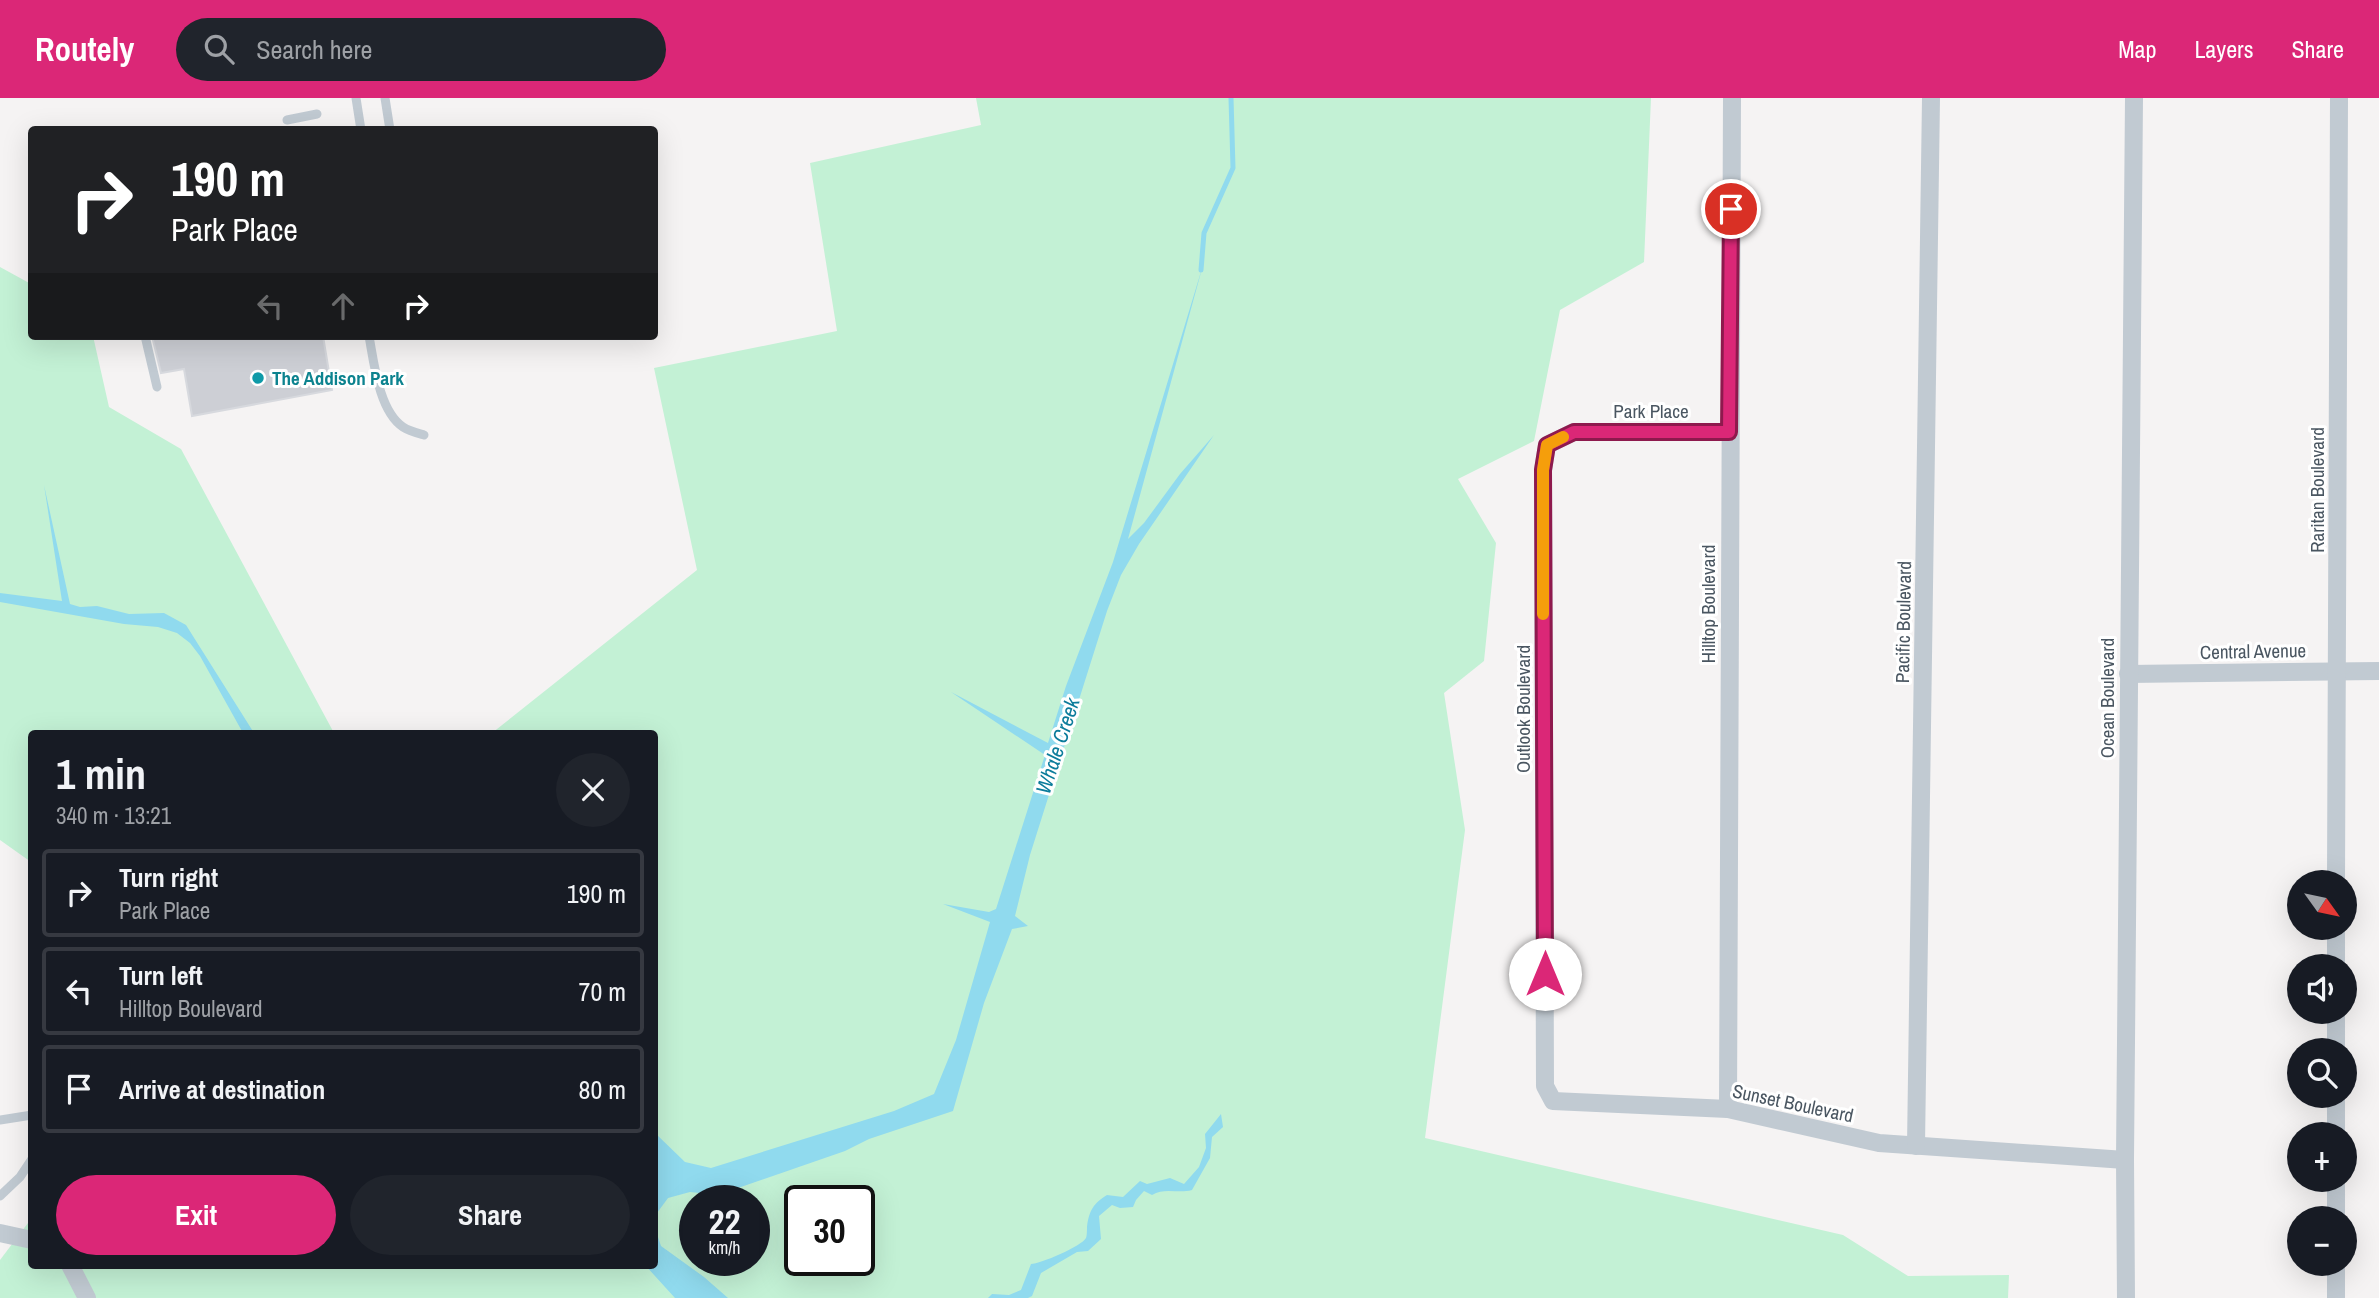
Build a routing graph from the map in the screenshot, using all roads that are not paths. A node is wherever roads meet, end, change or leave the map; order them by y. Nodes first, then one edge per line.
1 (356, 98) edge
2 (385, 98) edge
3 (1732, 98) edge
4 (1931, 98) edge
5 (2134, 98) edge
6 (2339, 98) edge
7 (317, 114) dead end
8 (287, 120) dead end
9 (360, 126) edge
10 (389, 126) edge
11 (146, 340) edge
12 (370, 340) edge
13 (157, 387) dead end
14 (1574, 432) joint
15 (1729, 432) junction
16 (424, 435) dead end
17 (2337, 671) junction
18 (2379, 671) edge
19 (2129, 674) junction
20 (2336, 870) edge
21 (1545, 1002) joint
22 (1728, 1109) junction
23 (28, 1116) edge
24 (0, 1120) edge
25 (1916, 1146) junction
26 (2125, 1160) junction
27 (28, 1165) edge
28 (0, 1196) edge
29 (0, 1233) edge
30 (28, 1239) edge
31 (72, 1269) edge
32 (2336, 1276) edge
33 (87, 1298) edge
34 (2126, 1298) edge
35 (2336, 1298) edge

1 - 9 lane
2 - 10 lane
3 - 15 street, Hilltop Boulevard
4 - 25 street, Pacific Boulevard
5 - 19 street, Ocean Boulevard
6 - 17 street, Raritan Boulevard
7 - 8 lane
11 - 13 lane
12 - 16 lane
14 - 15 street, Park Place
14 - 21 street, Outlook Boulevard
15 - 22 street, Hilltop Boulevard
17 - 18 street, Central Avenue
17 - 19 street, Central Avenue
17 - 20 street, Raritan Boulevard
19 - 26 street, Ocean Boulevard
21 - 22 street, Sunset Boulevard
22 - 25 street, Sunset Boulevard
23 - 24 lane
25 - 26 street, Sunset Boulevard
26 - 34 street, Ocean Boulevard
27 - 28 lane
29 - 30 street
31 - 33 street
32 - 35 street

